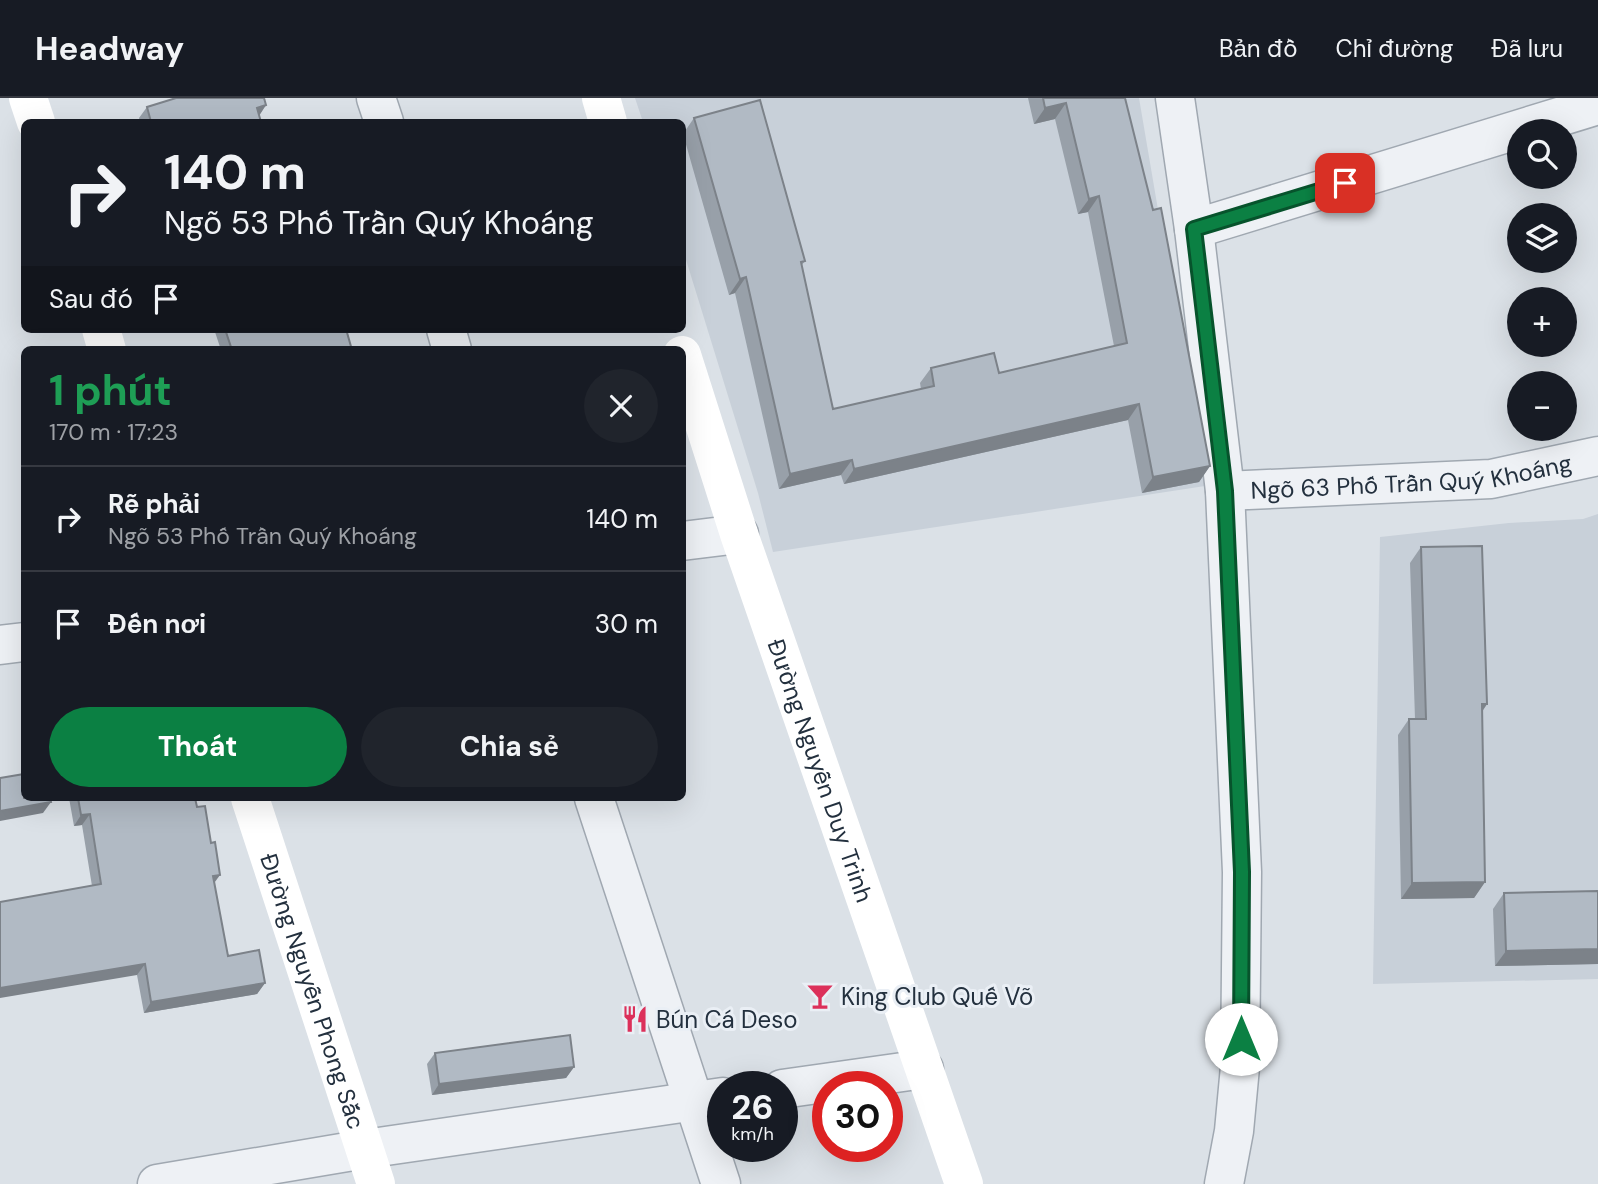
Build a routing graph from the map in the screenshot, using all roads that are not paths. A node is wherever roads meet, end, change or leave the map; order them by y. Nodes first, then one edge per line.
1 (28, 98) edge
2 (376, 98) edge
3 (601, 98) edge
4 (1175, 98) edge
5 (1598, 105) edge
6 (35, 119) edge
7 (383, 119) edge
8 (607, 119) edge
9 (1194, 229) junction
10 (686, 368) edge
11 (1598, 456) edge
12 (1225, 491) junction
13 (739, 534) junction
14 (686, 541) edge
15 (21, 642) edge
16 (0, 645) edge
17 (251, 801) edge
18 (595, 801) edge
19 (924, 1069) junction
20 (798, 1087) edge
21 (707, 1094) edge
22 (707, 1099) edge
23 (718, 1162) edge
24 (371, 1167) edge
25 (157, 1184) edge
26 (721, 1184) edge
27 (964, 1184) edge
28 (1224, 1184) edge

1 - 6 street
2 - 7 street
3 - 8 street
4 - 9 street
5 - 9 street
9 - 12 street
10 - 13 street, Đường Nguyễn Duy Trinh
11 - 12 street, Ngõ 63 Phố Trần Quý Khoáng
12 - 28 street
13 - 14 street
13 - 19 street, Đường Nguyễn Duy Trinh
15 - 16 street
17 - 24 street, Đường Nguyễn Phong Sắc
18 - 21 street
19 - 20 street
19 - 27 street, Đường Nguyễn Duy Trinh
22 - 24 street
23 - 26 street
24 - 25 street

